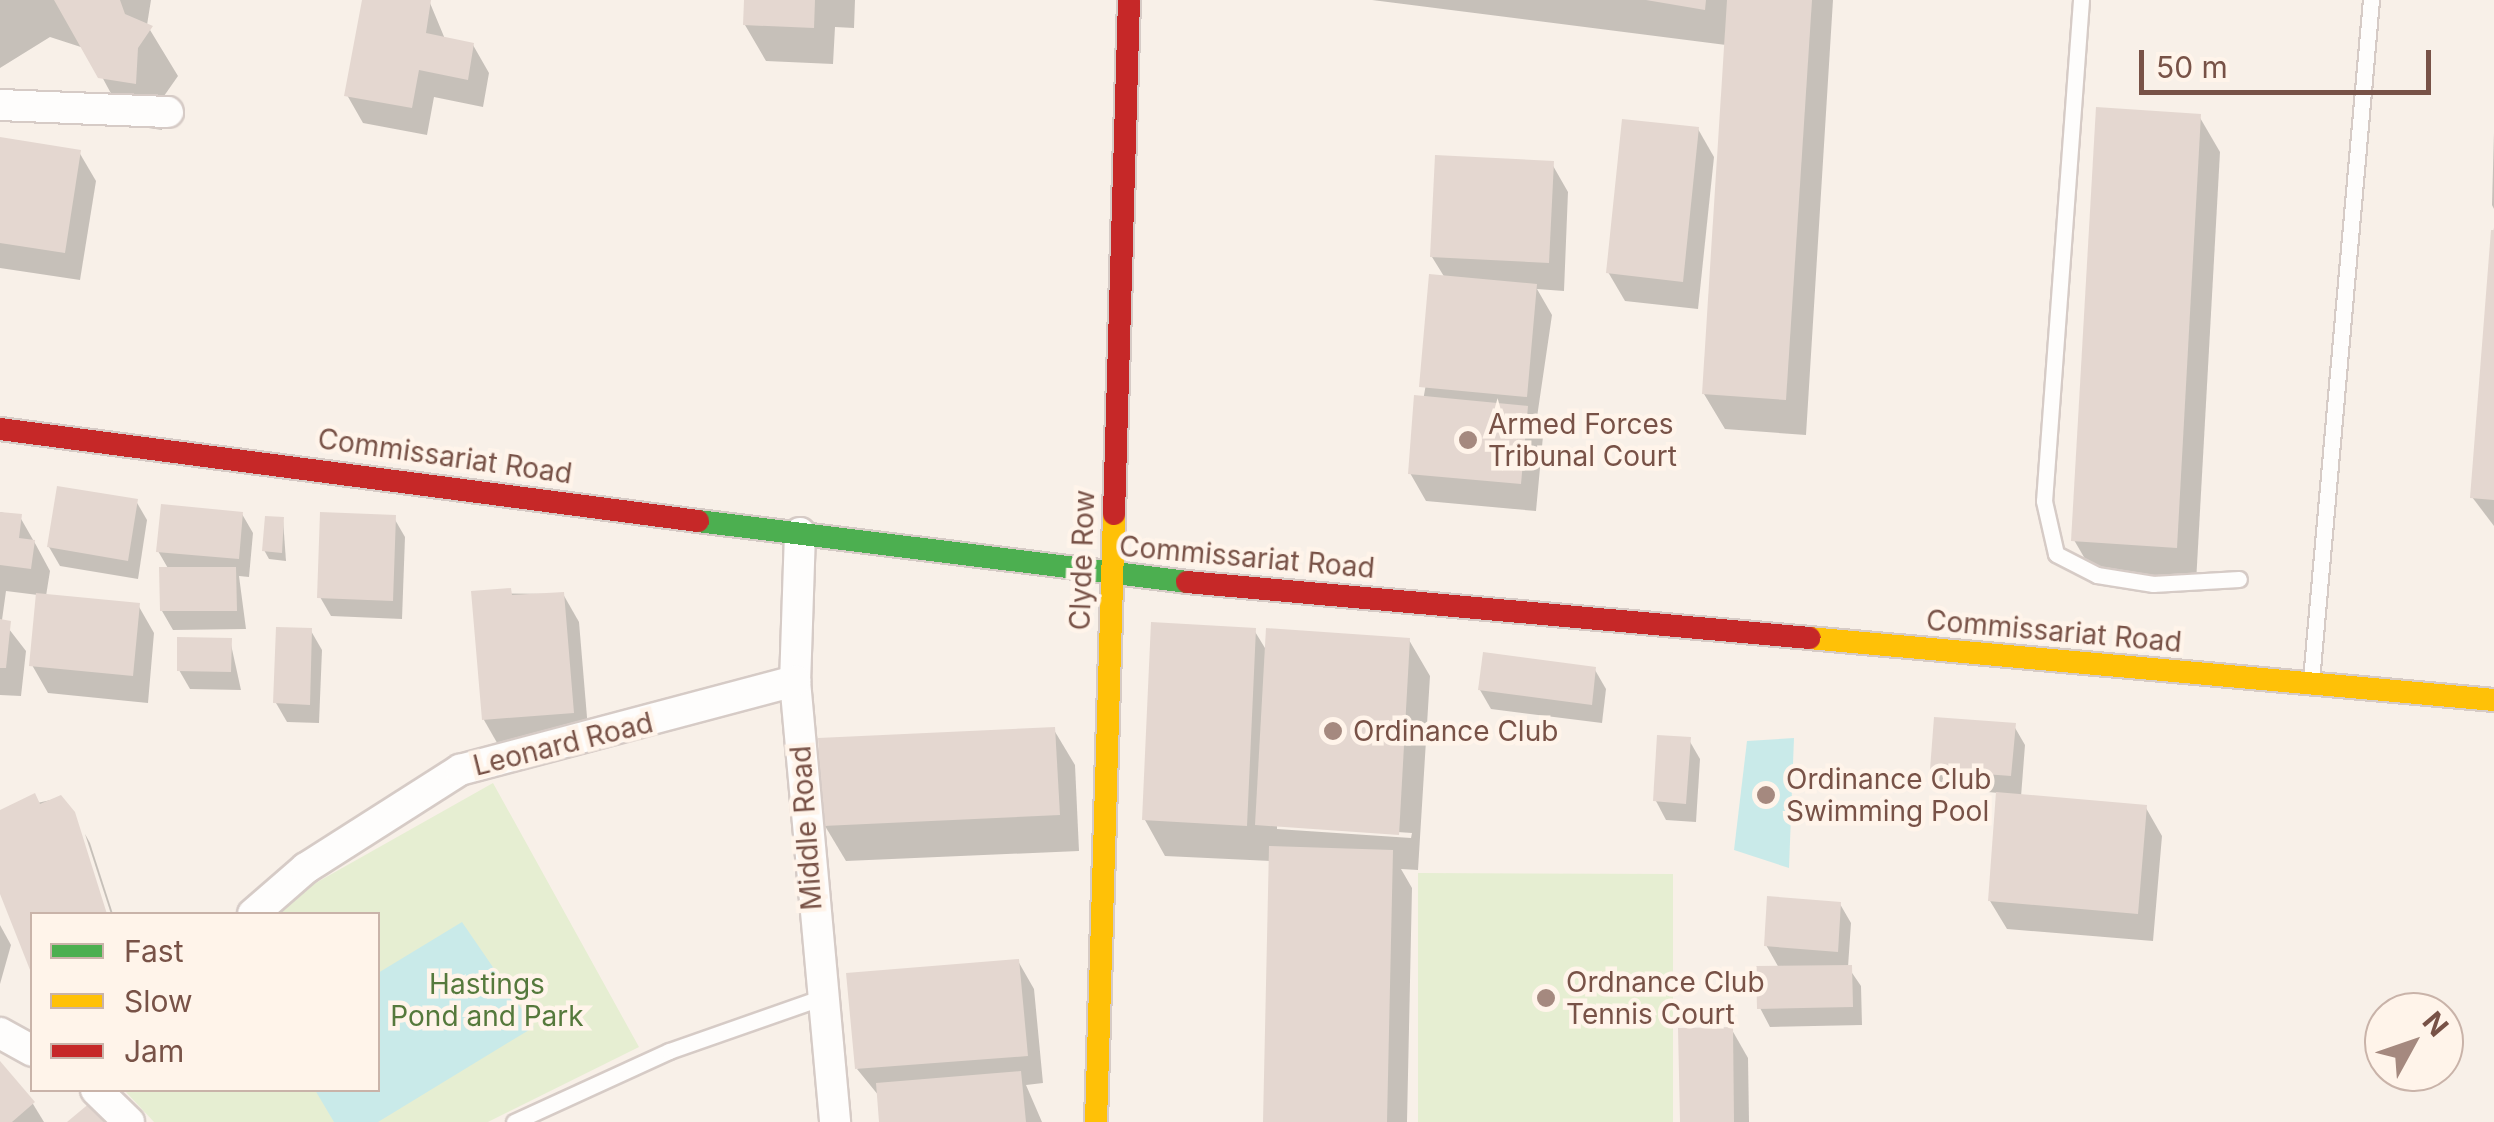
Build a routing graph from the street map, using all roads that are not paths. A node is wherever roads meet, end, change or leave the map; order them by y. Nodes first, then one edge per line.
1 (1128, 0) edge
2 (2081, 0) edge
3 (2371, 0) edge
4 (0, 105) edge
5 (168, 112) dead end
6 (0, 429) edge
7 (800, 533) junction
8 (1112, 575) junction
9 (2239, 580) dead end
10 (794, 681) junction
11 (2311, 684) junction
12 (2494, 700) edge
13 (255, 912) edge
14 (820, 998) junction
15 (0, 1033) edge
16 (30, 1050) edge
17 (98, 1092) edge
18 (129, 1122) edge
19 (514, 1122) edge
20 (834, 1122) edge
21 (1096, 1122) edge

1 - 8 street, Clyde Row
2 - 9 lane
3 - 11 lane
4 - 5 street
6 - 7 street, Commissariat Road
7 - 8 street, Commissariat Road
7 - 10 street, Middle Road
8 - 11 street, Commissariat Road
8 - 21 street, Clyde Row
10 - 13 street, Leonard Road
10 - 14 street, Middle Road
11 - 12 street, Commissariat Road
14 - 19 lane
14 - 20 street, Middle Road
15 - 16 street
17 - 18 street

